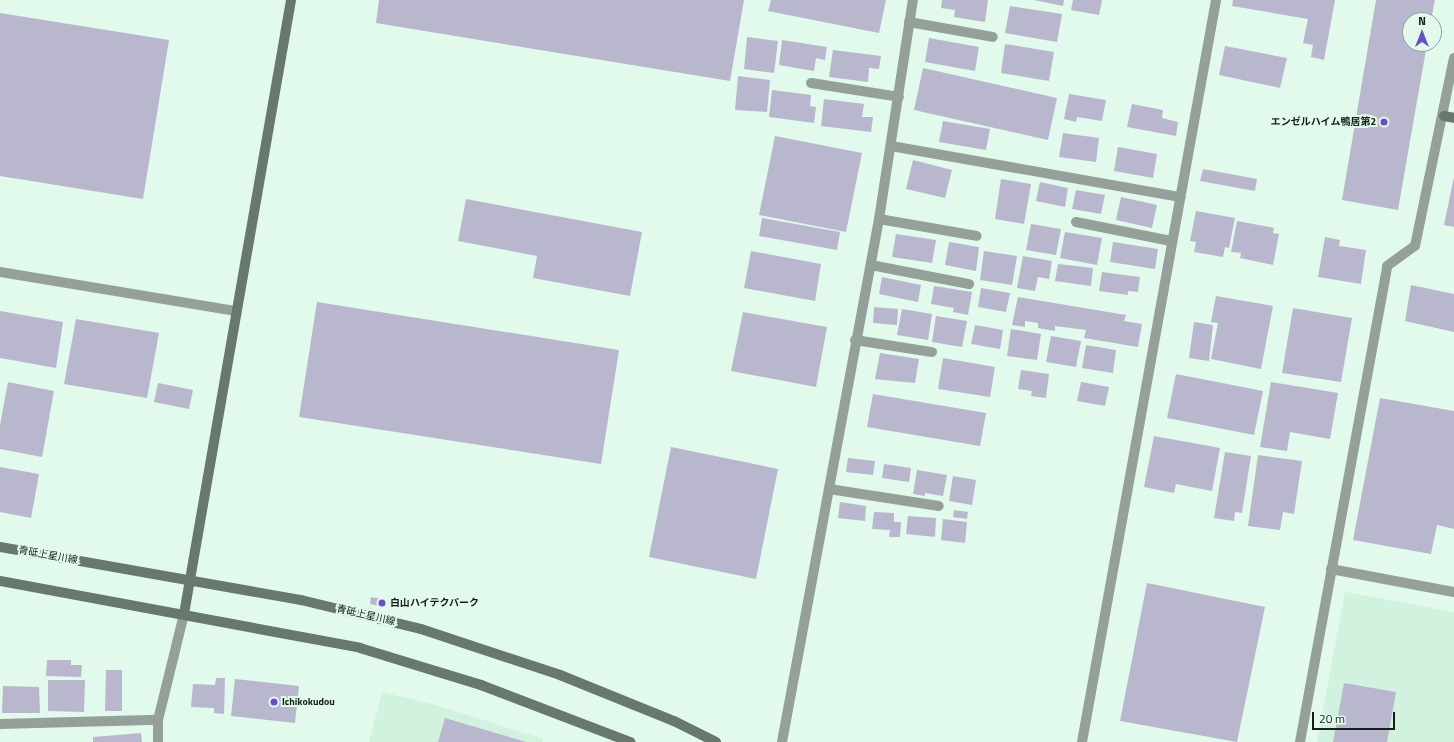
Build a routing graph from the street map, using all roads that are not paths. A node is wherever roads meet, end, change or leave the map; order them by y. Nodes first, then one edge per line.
1 (291, 0) edge
2 (913, 0) edge
3 (1216, 0) edge
4 (909, 22) junction
5 (993, 37) dead end
6 (1454, 58) edge
7 (811, 83) dead end
8 (898, 97) junction
9 (1449, 117) edge
10 (891, 146) junction
11 (1181, 198) junction
12 (879, 219) junction
13 (1076, 222) dead end
14 (977, 236) dead end
15 (1171, 241) junction
16 (871, 265) junction
17 (0, 272) edge
18 (969, 284) dead end
19 (235, 311) junction
20 (855, 340) junction
21 (932, 352) dead end
22 (829, 489) junction
23 (939, 506) dead end
24 (0, 547) edge
25 (1331, 569) junction
26 (191, 580) junction
27 (0, 581) edge
28 (1454, 592) edge
29 (184, 614) junction
30 (158, 720) junction
31 (0, 724) edge
32 (158, 742) edge
33 (630, 742) edge
34 (716, 742) edge
35 (782, 742) edge
36 (1082, 742) edge
37 (1300, 742) edge

1 - 19 main road
2 - 4 street
3 - 11 street
4 - 5 street
4 - 8 street
6 - 9 street
7 - 8 street
8 - 10 street
9 - 25 street
10 - 11 street
10 - 12 street
11 - 15 street
12 - 14 street
12 - 16 street
13 - 15 street
15 - 36 street
16 - 18 street
16 - 20 street
17 - 19 street
19 - 26 main road
20 - 21 street
20 - 22 street
22 - 23 street
22 - 35 street
24 - 26 main road, 青砥上星川線
25 - 28 street
25 - 37 street
26 - 29 main road
26 - 34 main road, 青砥上星川線
27 - 29 main road
29 - 30 street
29 - 33 main road
30 - 31 street
30 - 32 street

